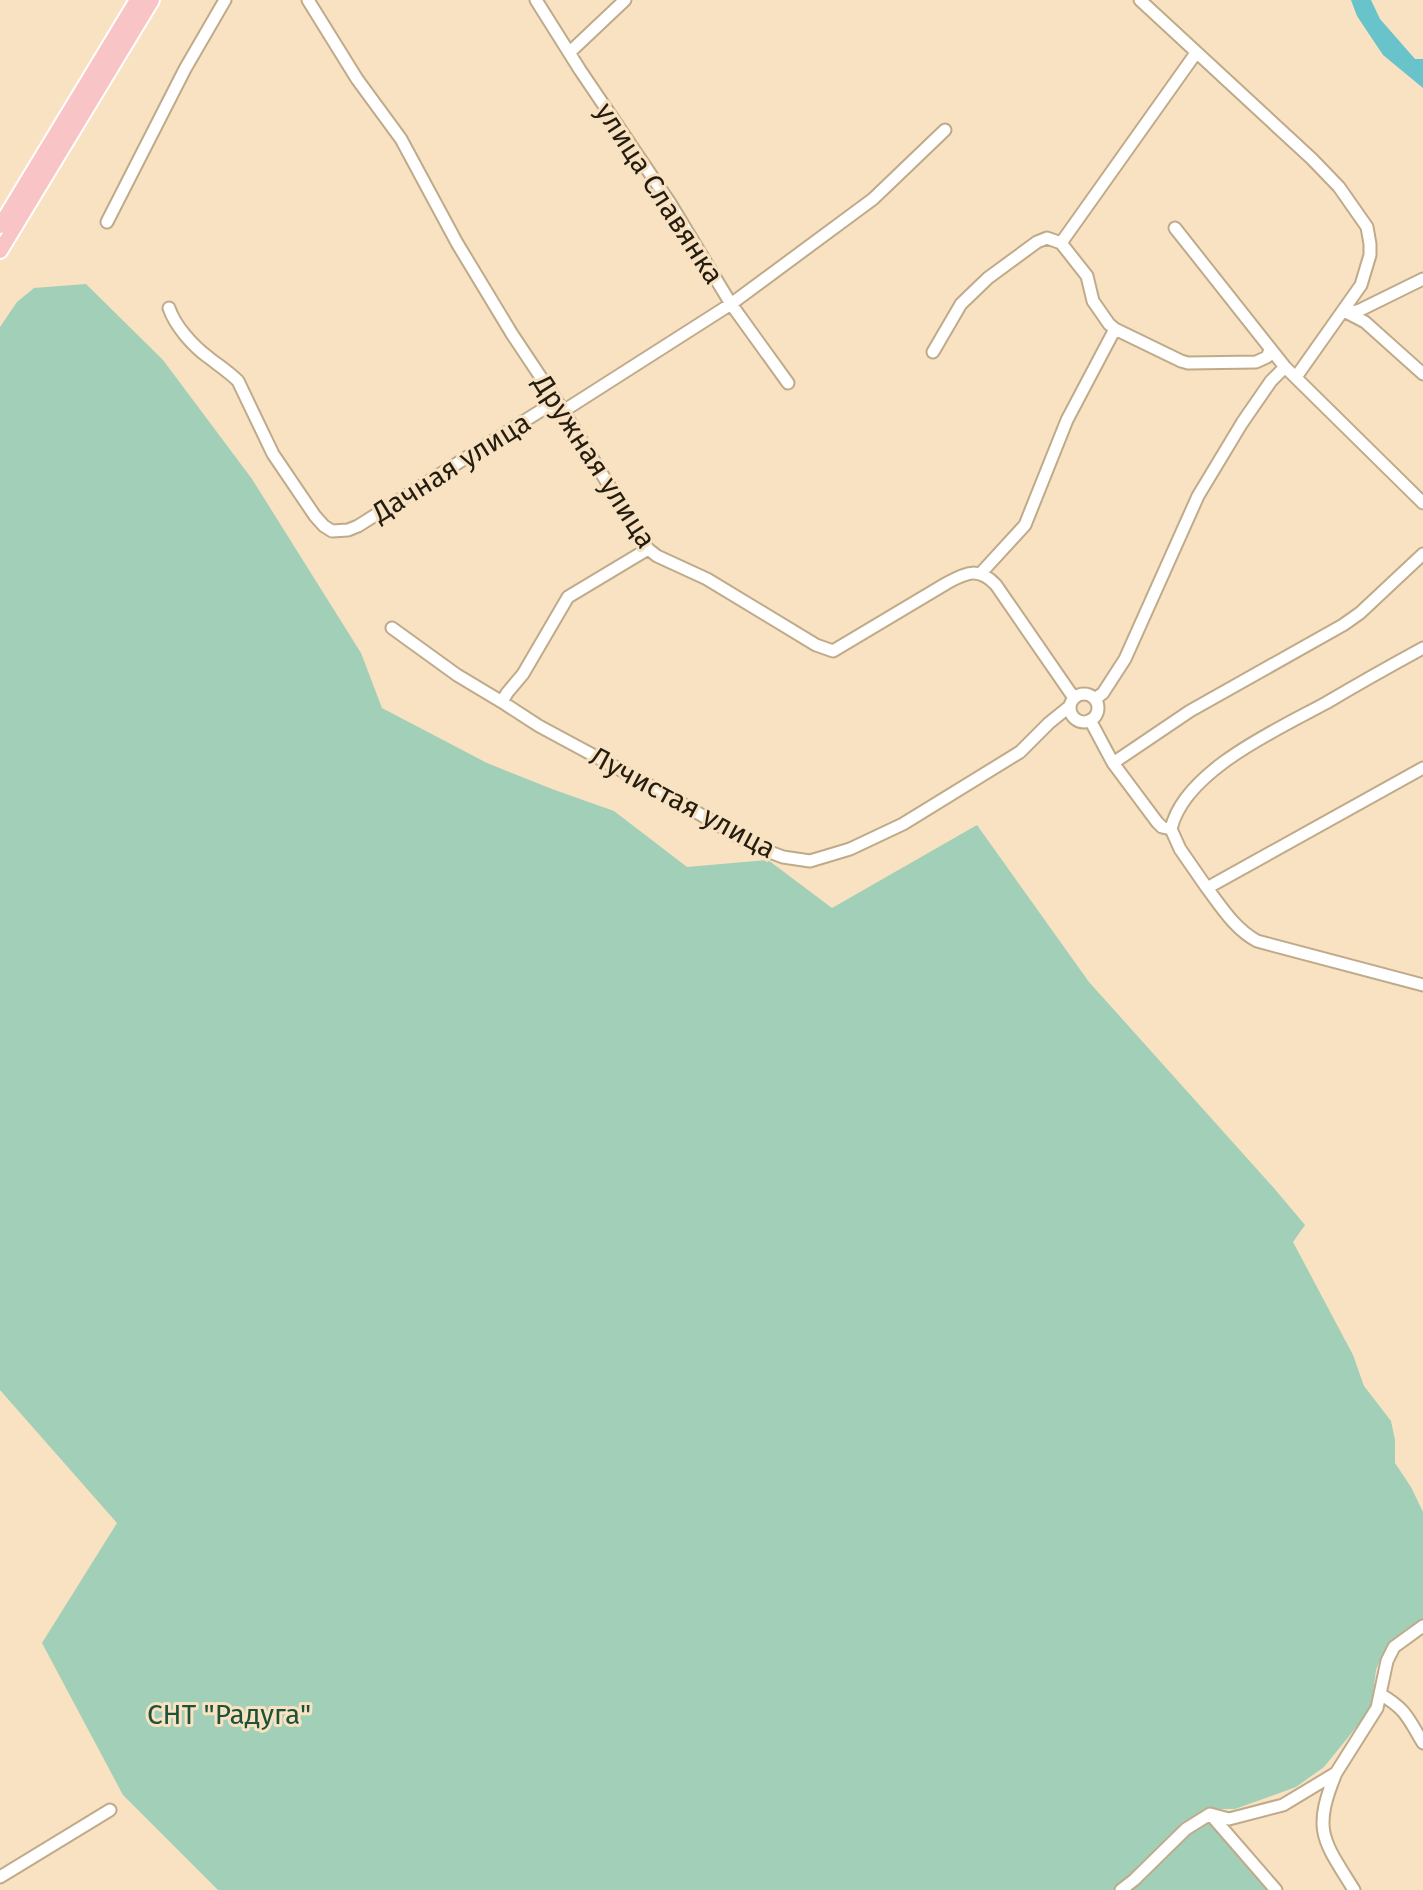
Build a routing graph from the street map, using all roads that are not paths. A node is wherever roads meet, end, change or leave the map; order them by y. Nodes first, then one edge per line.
1 (137, 0) edge
2 (152, 0) edge
3 (225, 0) edge
4 (308, 0) edge
5 (536, 0) edge
6 (625, 0) edge
7 (1140, 0) edge
8 (570, 52) junction
9 (1196, 53) junction
10 (945, 130) dead end
11 (107, 222) dead end
12 (0, 226) edge
13 (1175, 228) dead end
14 (1061, 243) junction
15 (0, 251) edge
16 (1423, 279) edge
17 (731, 304) junction
18 (169, 308) dead end
19 (1344, 311) junction
20 (1115, 329) junction
21 (1270, 350) junction
22 (933, 352) dead end
23 (1285, 367) junction
24 (1423, 374) edge
25 (1296, 377) junction
26 (788, 383) dead end
27 (562, 409) junction
28 (1423, 503) edge
29 (648, 549) junction
30 (1423, 554) edge
31 (981, 573) junction
32 (392, 628) dead end
33 (1423, 648) edge
34 (1095, 699) junction
35 (502, 702) junction
36 (1072, 702) junction
37 (1090, 720) junction
38 (1113, 763) junction
39 (1423, 768) edge
40 (1171, 829) junction
41 (1207, 888) junction
42 (1423, 985) edge
43 (1423, 1626) edge
44 (1380, 1694) junction
45 (1423, 1743) edge
46 (1336, 1773) junction
47 (110, 1810) dead end
48 (1210, 1814) junction
49 (0, 1877) edge
50 (1121, 1890) edge
51 (1276, 1890) edge
52 (1354, 1890) edge

1 - 12 main road
2 - 15 main road
3 - 11 street
4 - 27 street, Дружная улица
5 - 8 street, улица Славянка
6 - 8 street
7 - 9 street
8 - 17 street, улица Славянка
9 - 14 street
9 - 19 street
10 - 17 street, Дачная улица
13 - 21 street
14 - 20 street
14 - 22 street
16 - 19 street
17 - 26 street, улица Славянка
17 - 27 street, Дачная улица
18 - 27 street, Дачная улица
19 - 24 street
19 - 25 street
20 - 21 street
20 - 31 street
21 - 23 street
23 - 25 street
23 - 34 street
25 - 28 street
27 - 29 street, Дружная улица
29 - 31 street, Дружная улица
29 - 35 street
30 - 38 street
31 - 36 street
32 - 35 street, Лучистая улица
33 - 40 street
34 - 36 street
34 - 37 street
35 - 36 street, Лучистая улица
36 - 37 street
37 - 38 street
38 - 40 street
39 - 41 street
40 - 41 street
41 - 42 street
43 - 44 street
44 - 45 street
44 - 46 street
46 - 48 street
46 - 52 street
47 - 49 street
48 - 50 street
48 - 51 street

